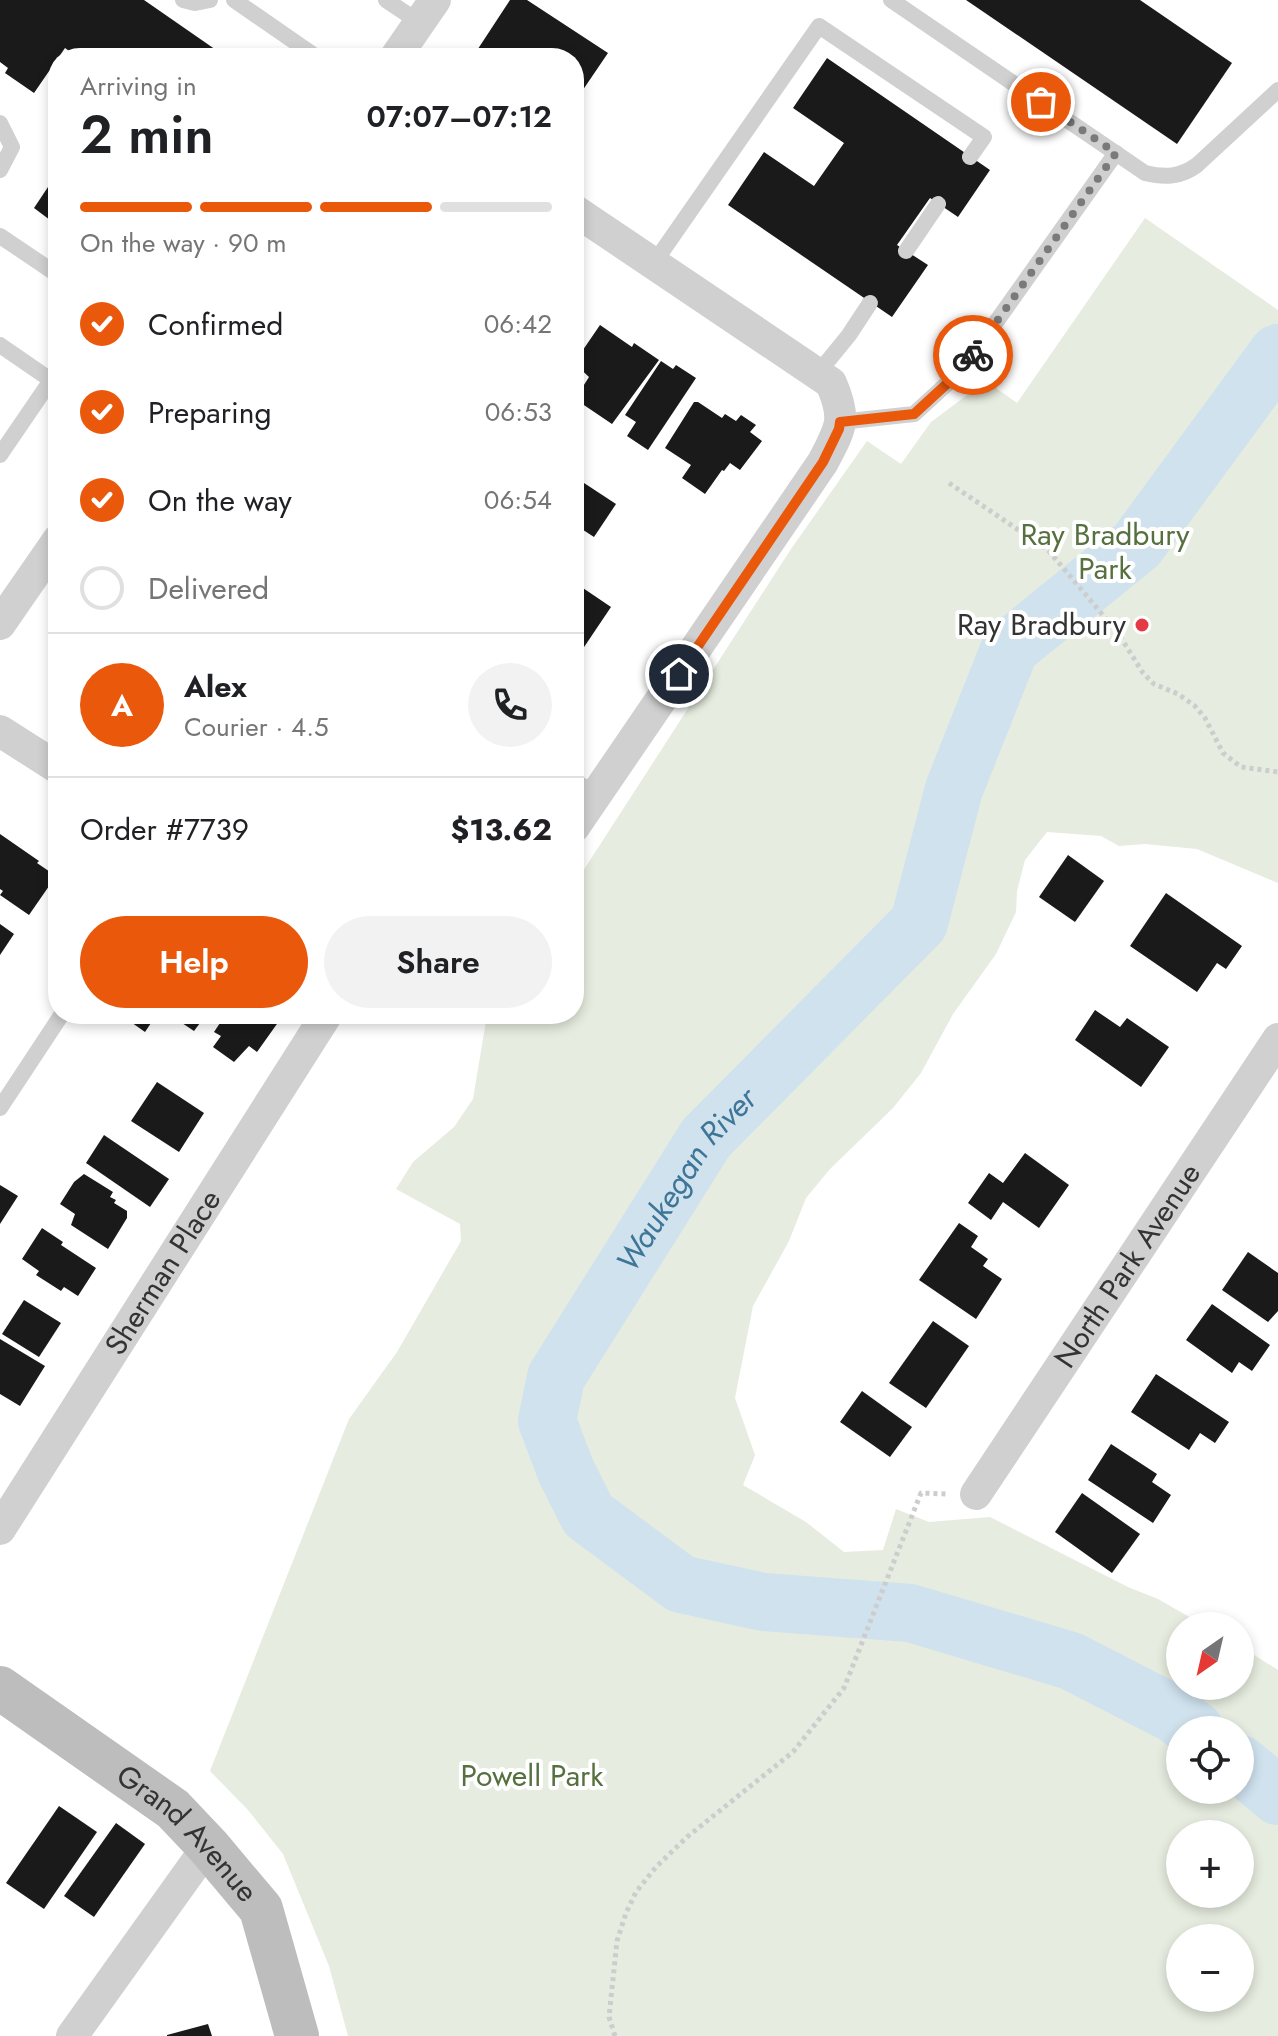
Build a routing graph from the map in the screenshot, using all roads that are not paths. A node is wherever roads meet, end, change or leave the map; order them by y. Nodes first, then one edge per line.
1 (183, 0) edge
2 (210, 0) edge
3 (234, 0) edge
4 (386, 0) edge
5 (891, 0) edge
6 (253, 5) edge
7 (427, 11) edge
8 (306, 48) edge
9 (402, 48) edge
10 (1278, 90) edge
11 (0, 123) edge
12 (1116, 153) junction
13 (970, 157) dead end
14 (0, 170) edge
15 (938, 204) dead end
16 (584, 217) edge
17 (0, 236) edge
18 (906, 251) dead end
19 (654, 263) junction
20 (48, 268) edge
21 (870, 303) dead end
22 (0, 345) edge
23 (48, 373) edge
24 (818, 373) junction
25 (48, 389) edge
26 (840, 422) junction
27 (0, 455) edge
28 (48, 554) edge
29 (0, 624) edge
30 (0, 731) edge
31 (48, 762) edge
32 (585, 787) edge
33 (55, 1024) edge
34 (321, 1024) edge
35 (1278, 1039) edge
36 (0, 1108) edge
37 (976, 1494) road end
38 (0, 1529) edge
39 (0, 1688) edge
40 (208, 1846) junction
41 (72, 2036) edge
42 (297, 2036) edge

1 - 2 lane
3 - 6 lane
4 - 7 lane
5 - 12 lane
6 - 8 lane
7 - 9 street
10 - 12 lane
11 - 14 lane
12 - 26 lane
13 - 19 lane
15 - 18 lane
16 - 19 street
17 - 20 lane
19 - 24 street
21 - 24 lane
22 - 23 lane
24 - 26 street
25 - 27 lane
26 - 32 street
28 - 29 street
30 - 31 street
33 - 36 lane
34 - 38 street, Sherman Place
35 - 37 street, North Park Avenue
39 - 40 main road, Grand Avenue
40 - 41 street
40 - 42 main road, Grand Avenue

